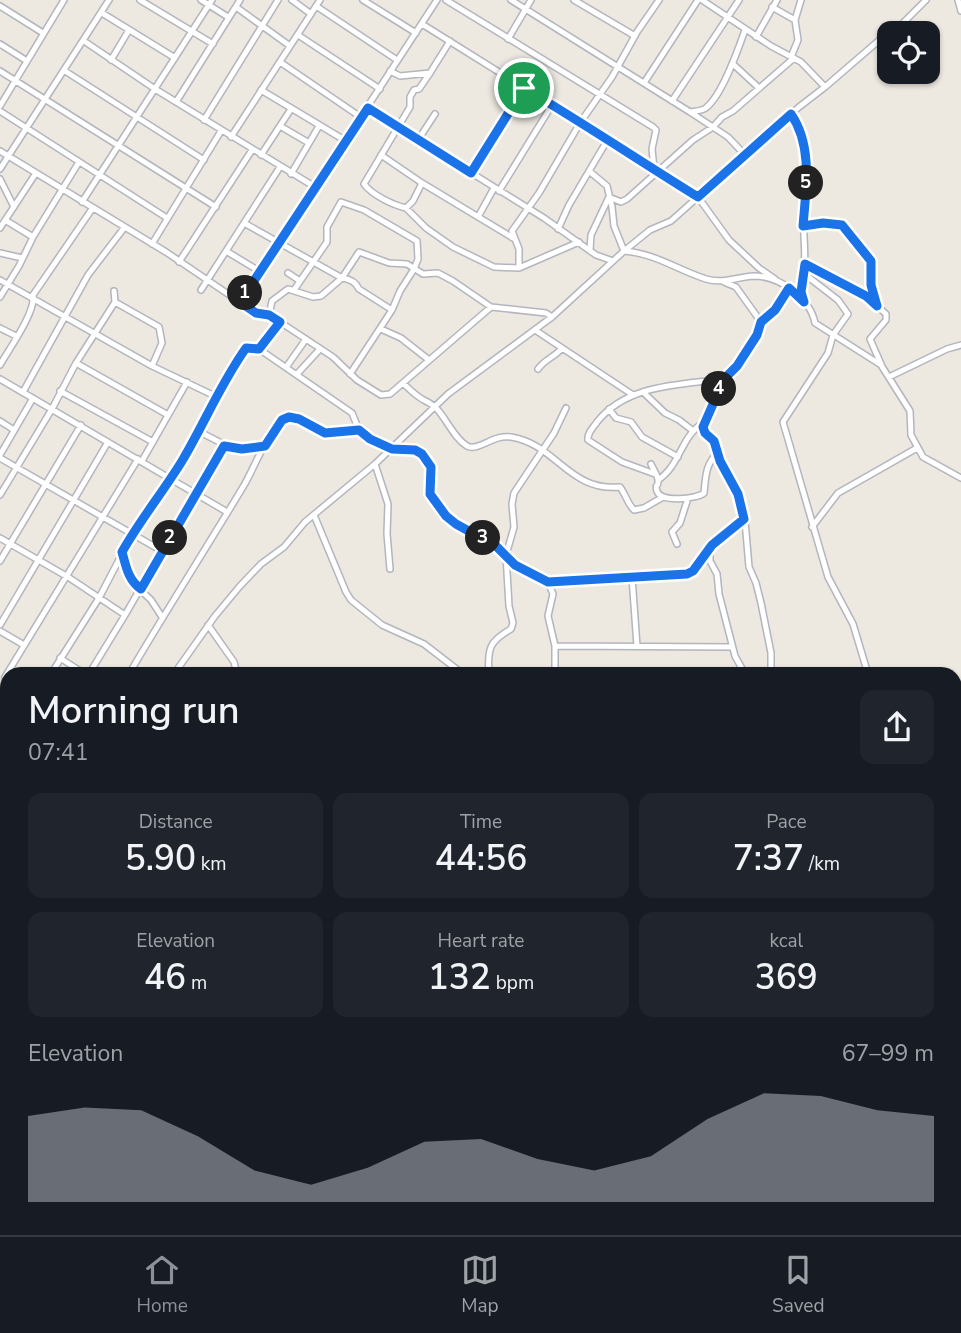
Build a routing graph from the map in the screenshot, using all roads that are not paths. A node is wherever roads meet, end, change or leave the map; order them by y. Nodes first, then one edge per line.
1 (53, 0) edge
2 (109, 0) edge
3 (140, 0) edge
4 (201, 0) edge
5 (240, 0) edge
6 (278, 0) edge
7 (292, 0) edge
8 (320, 0) edge
9 (363, 0) edge
10 (436, 0) edge
11 (446, 0) edge
12 (510, 0) edge
13 (531, 0) edge
14 (574, 0) edge
15 (700, 0) edge
16 (739, 0) edge
17 (776, 0) edge
18 (801, 0) edge
19 (926, 0) edge
20 (958, 0) edge
21 (657, 1) edge
22 (210, 2) edge
23 (63, 3) edge
24 (0, 6) edge
25 (316, 6) junction
26 (772, 6) junction
27 (236, 7) junction
28 (526, 9) junction
29 (961, 11) edge
30 (102, 13) junction
31 (312, 14) junction
32 (228, 18) junction
33 (729, 18) junction
34 (795, 20) junction
35 (422, 24) junction
36 (262, 27) junction
37 (129, 30) junction
38 (746, 30) junction
39 (192, 32) junction
40 (43, 33) junction
41 (416, 33) junction
42 (298, 35) junction
43 (635, 36) junction
44 (755, 37) junction
45 (508, 39) junction
46 (84, 41) junction
47 (450, 41) junction
48 (0, 44) edge
49 (213, 44) junction
50 (290, 46) junction
51 (793, 57) junction
52 (175, 58) junction
53 (111, 60) junction
54 (397, 60) junction
55 (27, 61) junction
56 (279, 62) junction
57 (733, 64) junction
58 (617, 67) junction
59 (0, 71) edge
60 (65, 71) junction
61 (390, 71) junction
62 (430, 73) junction
63 (16, 80) junction
64 (644, 83) junction
65 (825, 87) junction
66 (524, 88) junction
67 (759, 88) junction
68 (155, 89) junction
69 (380, 89) junction
70 (261, 90) junction
71 (599, 95) junction
72 (46, 99) junction
73 (673, 101) junction
74 (176, 102) junction
75 (552, 105) junction
76 (0, 108) edge
77 (291, 108) junction
78 (368, 108) junction
79 (690, 112) junction
80 (435, 114) dead end
81 (791, 114) junction
82 (138, 117) junction
83 (362, 118) junction
84 (204, 120) junction
85 (580, 123) junction
86 (280, 126) junction
87 (319, 126) junction
88 (28, 127) junction
89 (397, 127) junction
90 (713, 127) junction
91 (221, 131) junction
92 (231, 136) junction
93 (608, 139) junction
94 (418, 140) junction
95 (346, 141) junction
96 (309, 143) junction
97 (119, 147) junction
98 (252, 150) junction
99 (0, 151) edge
100 (261, 155) junction
101 (381, 155) junction
102 (8, 156) junction
103 (746, 156) junction
104 (204, 160) junction
105 (79, 162) junction
106 (280, 167) junction
107 (0, 169) edge
108 (656, 170) junction
109 (589, 171) junction
110 (36, 173) junction
111 (471, 173) junction
112 (100, 174) junction
113 (291, 174) junction
114 (0, 179) edge
115 (422, 183) junction
116 (315, 187) junction
117 (186, 189) junction
118 (63, 190) junction
119 (496, 190) junction
120 (609, 197) junction
121 (698, 197) junction
122 (82, 202) junction
123 (14, 207) junction
124 (216, 207) junction
125 (405, 208) junction
126 (92, 209) junction
127 (528, 210) junction
128 (478, 217) junction
129 (167, 218) junction
130 (5, 220) junction
131 (244, 223) junction
132 (803, 226) junction
133 (0, 228) edge
134 (124, 228) junction
135 (558, 229) junction
136 (33, 237) junction
137 (513, 238) junction
138 (579, 242) junction
139 (277, 243) junction
140 (152, 244) junction
141 (590, 250) junction
142 (226, 251) junction
143 (624, 251) junction
144 (0, 253) edge
145 (22, 258) junction
146 (179, 261) junction
147 (312, 261) junction
148 (613, 261) junction
149 (805, 264) junction
150 (519, 268) junction
151 (414, 269) junction
152 (259, 271) junction
153 (288, 273) dead end
154 (803, 273) junction
155 (342, 278) junction
156 (0, 280) edge
157 (207, 280) junction
158 (300, 281) junction
159 (723, 282) junction
160 (780, 283) junction
161 (9, 285) junction
162 (789, 288) junction
163 (114, 290) dead end
164 (201, 290) dead end
165 (294, 290) junction
166 (0, 297) edge
167 (34, 301) junction
168 (116, 302) junction
169 (240, 302) junction
170 (804, 302) junction
171 (877, 306) junction
172 (491, 307) junction
173 (392, 310) junction
174 (269, 315) junction
175 (64, 317) junction
176 (552, 317) junction
177 (280, 322) junction
178 (761, 322) junction
179 (0, 328) edge
180 (381, 329) junction
181 (535, 330) junction
182 (96, 335) junction
183 (833, 335) junction
184 (16, 336) junction
185 (306, 340) junction
186 (961, 345) edge
187 (562, 348) junction
188 (259, 349) junction
189 (320, 349) junction
190 (429, 360) junction
191 (76, 363) junction
192 (0, 365) edge
193 (881, 365) junction
194 (152, 366) junction
195 (287, 366) junction
196 (538, 369) dead end
197 (298, 374) junction
198 (350, 374) junction
199 (889, 377) junction
200 (0, 379) edge
201 (724, 379) junction
202 (187, 382) junction
203 (402, 383) junction
204 (60, 391) junction
205 (23, 392) junction
206 (643, 392) junction
207 (633, 395) junction
208 (217, 397) junction
209 (33, 398) junction
210 (435, 407) junction
211 (566, 408) dead end
212 (52, 409) junction
213 (609, 409) junction
214 (168, 415) junction
215 (0, 421) edge
216 (704, 422) junction
217 (81, 425) junction
218 (14, 429) junction
219 (359, 430) junction
220 (692, 430) junction
221 (198, 432) junction
222 (108, 442) junction
223 (153, 442) junction
224 (224, 446) junction
225 (265, 446) junction
226 (917, 448) junction
227 (392, 449) junction
228 (541, 451) junction
229 (719, 451) junction
230 (0, 457) edge
231 (678, 457) junction
232 (140, 460) junction
233 (375, 464) junction
234 (651, 464) dead end
235 (16, 467) junction
236 (657, 477) junction
237 (961, 478) edge
238 (171, 479) junction
239 (45, 484) junction
240 (198, 494) junction
241 (0, 495) edge
242 (663, 497) junction
243 (688, 498) junction
244 (74, 500) junction
245 (227, 512) junction
246 (314, 514) junction
247 (103, 517) junction
248 (744, 519) junction
249 (812, 527) junction
250 (132, 533) junction
251 (0, 538) edge
252 (10, 544) junction
253 (677, 544) dead end
254 (710, 549) junction
255 (162, 551) junction
256 (122, 552) junction
257 (506, 555) junction
258 (39, 560) junction
259 (0, 561) edge
260 (390, 569) dead end
261 (68, 577) junction
262 (632, 577) junction
263 (548, 582) junction
264 (141, 589) junction
265 (99, 598) junction
266 (0, 609) edge
267 (7, 613) junction
268 (125, 614) junction
269 (162, 617) junction
270 (0, 625) edge
271 (208, 625) junction
272 (0, 631) edge
273 (24, 645) junction
274 (555, 646) junction
275 (637, 646) junction
276 (733, 647) junction
277 (61, 658) junction
278 (10, 667) edge
279 (55, 667) edge
280 (76, 667) edge
281 (91, 667) edge
282 (133, 667) edge
283 (179, 667) edge
284 (235, 667) edge
285 (454, 667) edge
286 (490, 667) edge
287 (555, 667) edge
288 (742, 667) edge
289 (771, 667) edge
290 (866, 667) edge

1 - 23 street
2 - 30 street
3 - 39 street
4 - 22 street
5 - 27 street
6 - 36 street
7 - 31 street
8 - 25 street
9 - 41 street
10 - 35 street
11 - 45 street
12 - 28 street
13 - 28 street
14 - 43 street
15 - 33 street
15 - 64 street
16 - 33 street
17 - 26 street
18 - 34 street
19 - 65 street
20 - 29 street
21 - 43 street
22 - 32 street
22 - 39 street
23 - 40 street
24 - 40 street
25 - 31 street
25 - 54 street
26 - 34 street
26 - 44 street
27 - 32 street
27 - 36 street
28 - 45 street
28 - 58 street
30 - 37 street
30 - 46 street
31 - 42 street
32 - 49 street
33 - 38 street
33 - 73 street
34 - 51 street
35 - 41 street
35 - 47 street
36 - 50 street
36 - 84 street
37 - 52 street
37 - 53 street
38 - 44 street
38 - 57 street
39 - 49 street
39 - 52 street
40 - 55 street
41 - 54 street
42 - 50 street
42 - 69 street
43 - 58 street
44 - 51 street
45 - 71 street
46 - 53 street
46 - 60 street
47 - 62 street
47 - 66 street
48 - 55 street
49 - 74 street
50 - 56 street
51 - 65 street
51 - 67 street
52 - 68 street
53 - 68 street
54 - 61 street
55 - 63 street
56 - 70 street
56 - 83 street
57 - 67 street
57 - 79 street
58 - 64 street
58 - 71 street
59 - 63 street
60 - 72 street
60 - 82 street
61 - 62 street
61 - 69 street
62 - 89 street
63 - 72 street
63 - 76 street
64 - 73 street
65 - 81 street
66 - 75 street
66 - 111 street
67 - 90 street
68 - 74 street
68 - 82 street
69 - 78 street
70 - 77 street
70 - 92 street
71 - 85 street
71 - 108 street
72 - 88 street
72 - 97 street
73 - 79 street
74 - 84 street
75 - 85 street
75 - 119 street
76 - 88 street
77 - 86 street
77 - 87 street
78 - 83 street
78 - 89 street
79 - 90 street
80 - 94 street
81 - 103 street
81 - 132 street
82 - 97 street
82 - 104 street
83 - 95 street
84 - 91 street
85 - 93 street
85 - 127 street
86 - 96 street
86 - 100 street
87 - 95 street
87 - 96 street
88 - 102 street
88 - 105 street
89 - 94 street
89 - 101 street
90 - 103 street
90 - 108 street
91 - 92 street
91 - 104 street
92 - 98 street
93 - 108 street
93 - 109 street
94 - 111 street
95 - 116 street
96 - 113 street
97 - 112 street
97 - 117 street
98 - 100 street
98 - 124 street
99 - 102 street
100 - 106 street
101 - 115 street
101 - 125 street
102 - 107 street
102 - 110 street
103 - 121 street
104 - 117 street
105 - 112 street
105 - 118 street
106 - 113 street
106 - 131 street
108 - 120 street
108 - 121 street
109 - 120 street
109 - 135 street
110 - 118 street
110 - 123 street
111 - 119 street
112 - 122 street
112 - 129 street
113 - 116 street
114 - 123 street
115 - 125 street
115 - 128 street
116 - 139 street
117 - 124 street
117 - 129 street
118 - 122 street
118 - 136 street
119 - 127 street
119 - 128 street
120 - 141 street
120 - 143 street
121 - 143 street
121 - 160 street
122 - 126 street
123 - 130 street
124 - 146 street
125 - 150 street
126 - 134 street
126 - 167 street
127 - 135 street
127 - 137 street
128 - 137 street
129 - 140 street
130 - 133 street
130 - 136 street
131 - 139 street
131 - 142 street
132 - 149 street
132 - 171 street
134 - 140 street
134 - 175 street
135 - 138 street
136 - 145 street
137 - 150 street
138 - 141 street
138 - 150 street
139 - 147 street
139 - 152 street
140 - 146 street
141 - 148 street
142 - 152 street
142 - 157 street
143 - 148 street
143 - 159 street
144 - 145 street
145 - 161 street
146 - 157 street
147 - 151 street
147 - 155 street
147 - 158 street
148 - 176 street
149 - 154 street
149 - 171 street
151 - 155 street
151 - 172 street
151 - 173 street
152 - 169 street
153 - 158 street
154 - 170 street
154 - 183 street
155 - 165 street
155 - 173 street
156 - 161 street
157 - 164 street
157 - 169 street
158 - 165 street
159 - 160 street
159 - 178 street
160 - 162 street
161 - 166 street
161 - 167 street
162 - 170 street
162 - 178 street
163 - 168 street
165 - 174 street
167 - 175 street
167 - 184 street
168 - 182 street
168 - 194 street
169 - 174 street
170 - 183 street
171 - 193 street
172 - 176 street
172 - 190 street
173 - 180 street
174 - 177 street
175 - 182 street
175 - 205 street
176 - 181 street
177 - 185 street
177 - 188 street
178 - 201 street
179 - 184 street
180 - 190 street
180 - 198 street
181 - 187 street
181 - 210 street
182 - 191 street
182 - 194 street
183 - 193 street
183 - 249 street
184 - 192 street
185 - 189 street
185 - 195 street
186 - 199 street
187 - 196 street
187 - 207 street
188 - 195 street
188 - 208 street
189 - 197 street
189 - 198 street
190 - 203 street
191 - 204 street
191 - 214 street
193 - 199 street
194 - 202 street
195 - 197 street
197 - 219 street
198 - 203 street
199 - 226 street
200 - 205 street
201 - 206 street
201 - 216 street
202 - 208 street
202 - 214 street
203 - 210 street
204 - 212 street
204 - 223 street
205 - 209 street
206 - 207 street
206 - 220 street
207 - 213 street
208 - 221 street
209 - 212 street
209 - 218 street
210 - 227 street
210 - 228 street
211 - 228 street
212 - 217 street
212 - 235 street
213 - 231 street
213 - 236 street
214 - 223 street
215 - 218 street
216 - 220 street
216 - 229 street
217 - 222 street
217 - 239 street
218 - 230 street
219 - 225 street
219 - 227 street
220 - 231 street
221 - 224 street
221 - 238 street
222 - 232 street
222 - 244 street
223 - 232 street
224 - 225 street
224 - 240 street
225 - 245 street
226 - 237 street
226 - 249 street
227 - 233 street
227 - 257 street
228 - 242 street
228 - 257 street
229 - 243 street
229 - 248 street
230 - 235 street
231 - 236 street
232 - 238 street
232 - 247 street
233 - 246 street
233 - 260 street
234 - 236 street
235 - 239 street
235 - 241 street
236 - 242 street
238 - 240 street
238 - 250 street
239 - 244 street
239 - 252 street
240 - 245 street
240 - 255 street
242 - 243 street
243 - 253 street
244 - 247 street
244 - 258 street
245 - 269 street
246 - 271 street
246 - 285 street
247 - 250 street
247 - 261 street
248 - 254 street
248 - 289 street
249 - 290 street
250 - 255 street
250 - 256 street
251 - 252 street
252 - 258 street
252 - 259 street
254 - 262 street
254 - 276 street
255 - 264 street
256 - 264 street
256 - 265 street
257 - 263 street
257 - 286 street
258 - 261 street
258 - 267 street
261 - 265 street
261 - 273 street
262 - 263 street
262 - 275 street
263 - 274 street
264 - 268 street
264 - 269 street
265 - 268 street
265 - 277 street
266 - 267 street
267 - 270 street
268 - 281 street
269 - 282 street
271 - 283 street
271 - 284 street
272 - 273 street
273 - 278 street
274 - 275 street
274 - 287 street
275 - 276 street
276 - 288 street
277 - 279 street
277 - 280 street

